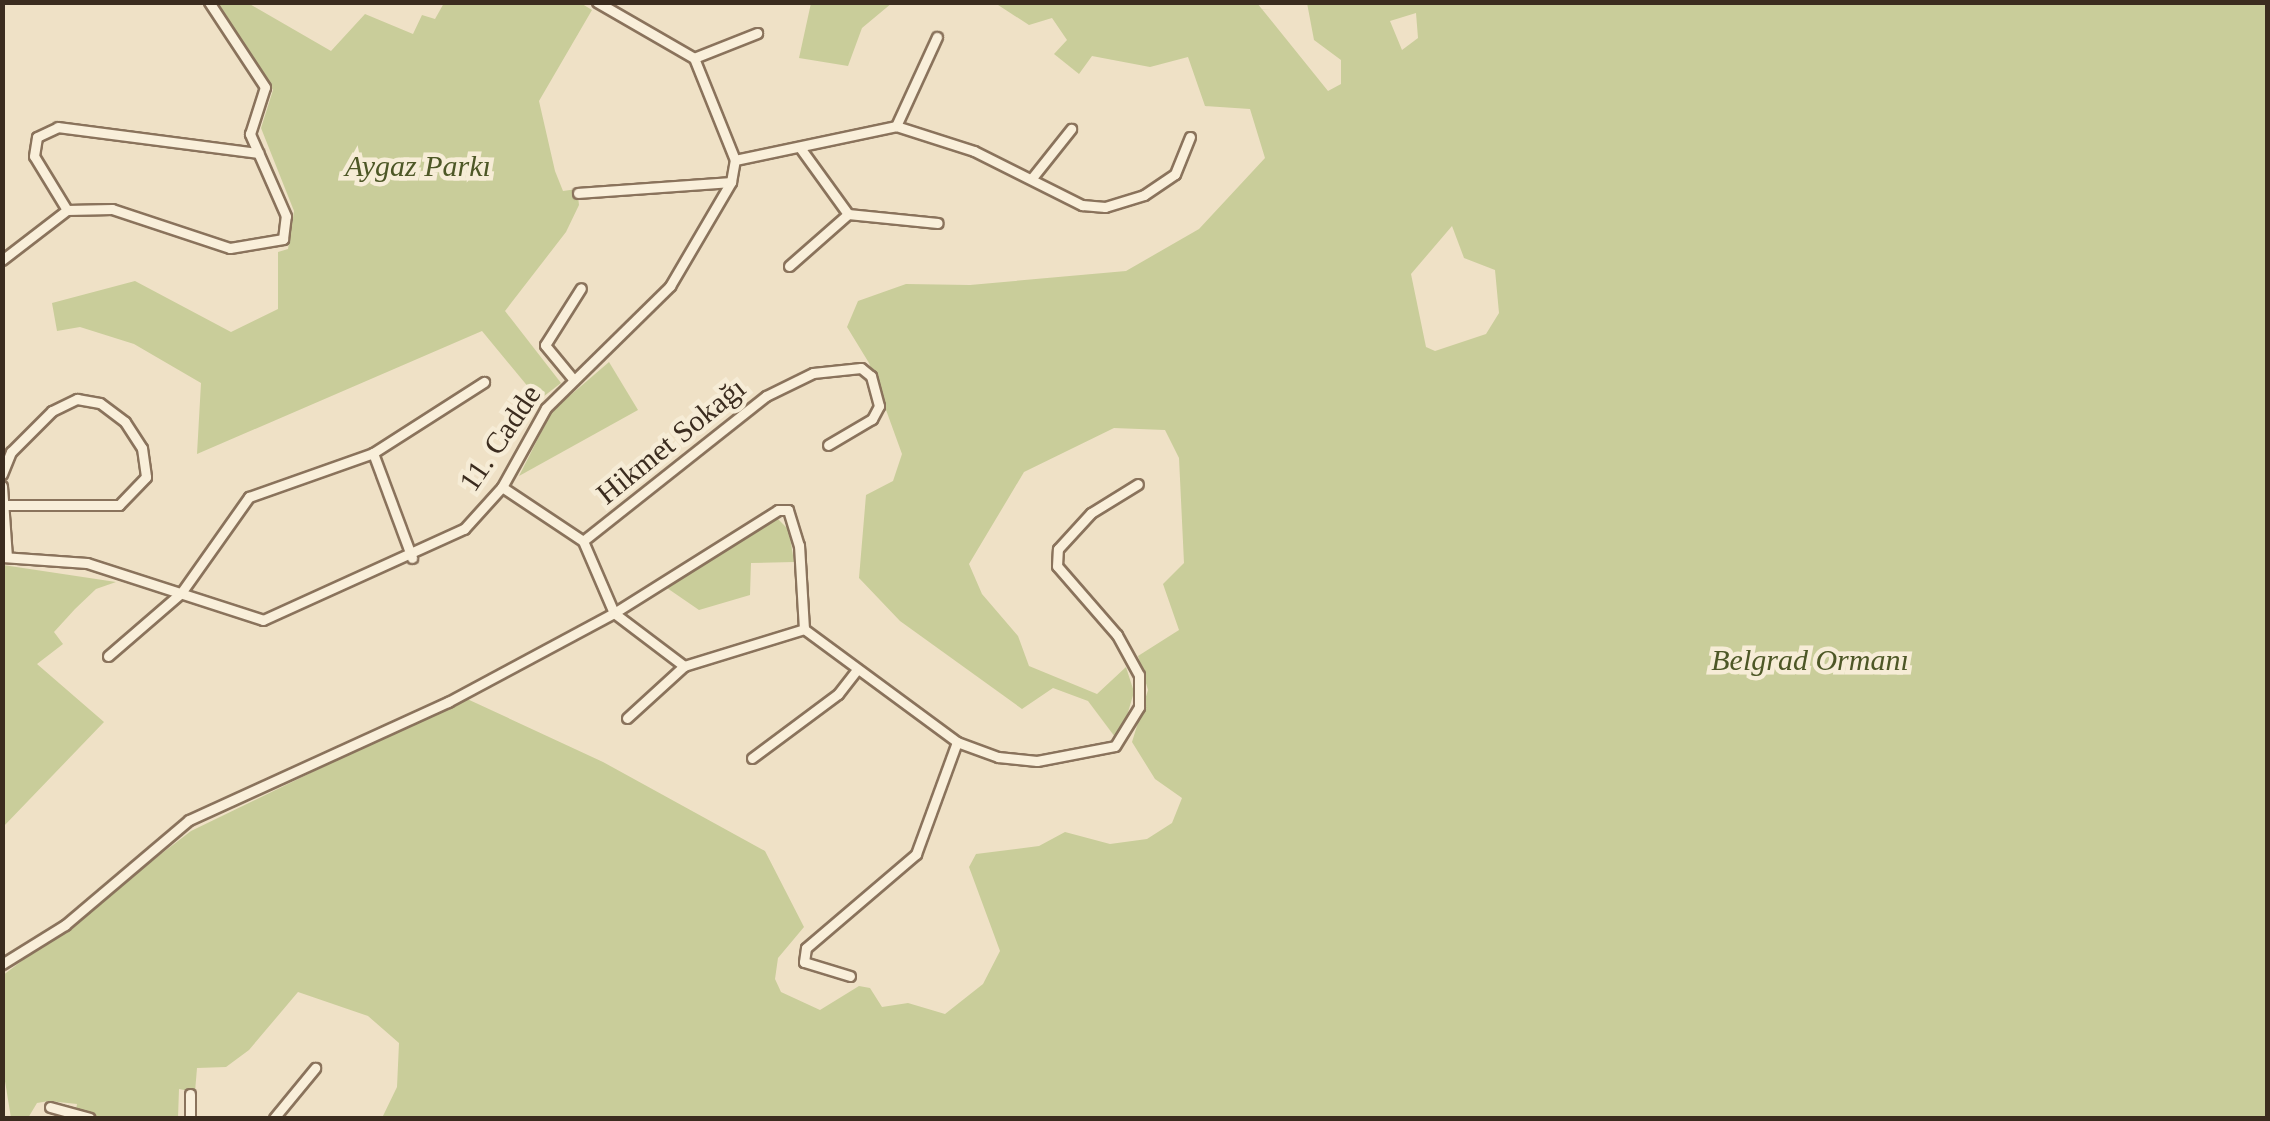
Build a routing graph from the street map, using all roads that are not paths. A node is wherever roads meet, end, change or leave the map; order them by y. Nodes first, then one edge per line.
1 (210, 2) edge
2 (597, 2) edge
3 (757, 32) dead end
4 (938, 36) dead end
5 (694, 58) junction
6 (896, 126) junction
7 (1071, 129) dead end
8 (1190, 137) dead end
9 (801, 149) junction
10 (258, 153) junction
11 (734, 160) junction
12 (1032, 178) junction
13 (731, 182) junction
14 (578, 193) dead end
15 (68, 210) junction
16 (848, 214) junction
17 (938, 223) dead end
18 (2, 260) edge
19 (789, 266) dead end
20 (581, 288) dead end
21 (574, 380) junction
22 (484, 382) dead end
23 (828, 444) dead end
24 (373, 453) junction
25 (2, 474) edge
26 (1138, 484) dead end
27 (2, 486) edge
28 (502, 487) junction
29 (5, 504) junction
30 (583, 540) junction
31 (5, 557) edge
32 (412, 558) junction
33 (181, 594) junction
34 (614, 613) junction
35 (804, 629) junction
36 (108, 656) dead end
37 (684, 666) junction
38 (857, 670) junction
39 (627, 718) dead end
40 (957, 742) junction
41 (752, 758) dead end
42 (2, 964) edge
43 (850, 976) dead end
44 (316, 1068) dead end
45 (190, 1094) dead end
46 (50, 1106) dead end
47 (90, 1118) edge
48 (190, 1118) edge
49 (274, 1118) edge

1 - 10 street
2 - 5 street
3 - 5 street
4 - 6 street
5 - 11 street
6 - 9 street
6 - 12 street
7 - 12 street
8 - 12 street
9 - 11 street
9 - 16 street
10 - 15 street
10 - 15 street
11 - 13 street
13 - 14 street
13 - 21 street, 11. Cadde
15 - 18 street
16 - 17 street
16 - 19 street
20 - 21 street
21 - 28 street, 11. Cadde
22 - 24 street
23 - 30 street, Hikmet Sokağı
24 - 32 street
24 - 33 street
25 - 29 street
26 - 40 street
27 - 29 street
28 - 30 street
28 - 32 street, 11. Cadde
29 - 31 street
30 - 34 street
31 - 33 street, 11. Cadde
32 - 33 street, 11. Cadde
33 - 36 street
34 - 35 street
34 - 37 street
34 - 42 street
35 - 37 street
35 - 38 street
37 - 39 street
38 - 40 street
38 - 41 street
40 - 43 street
44 - 49 street
45 - 48 street
46 - 47 street

